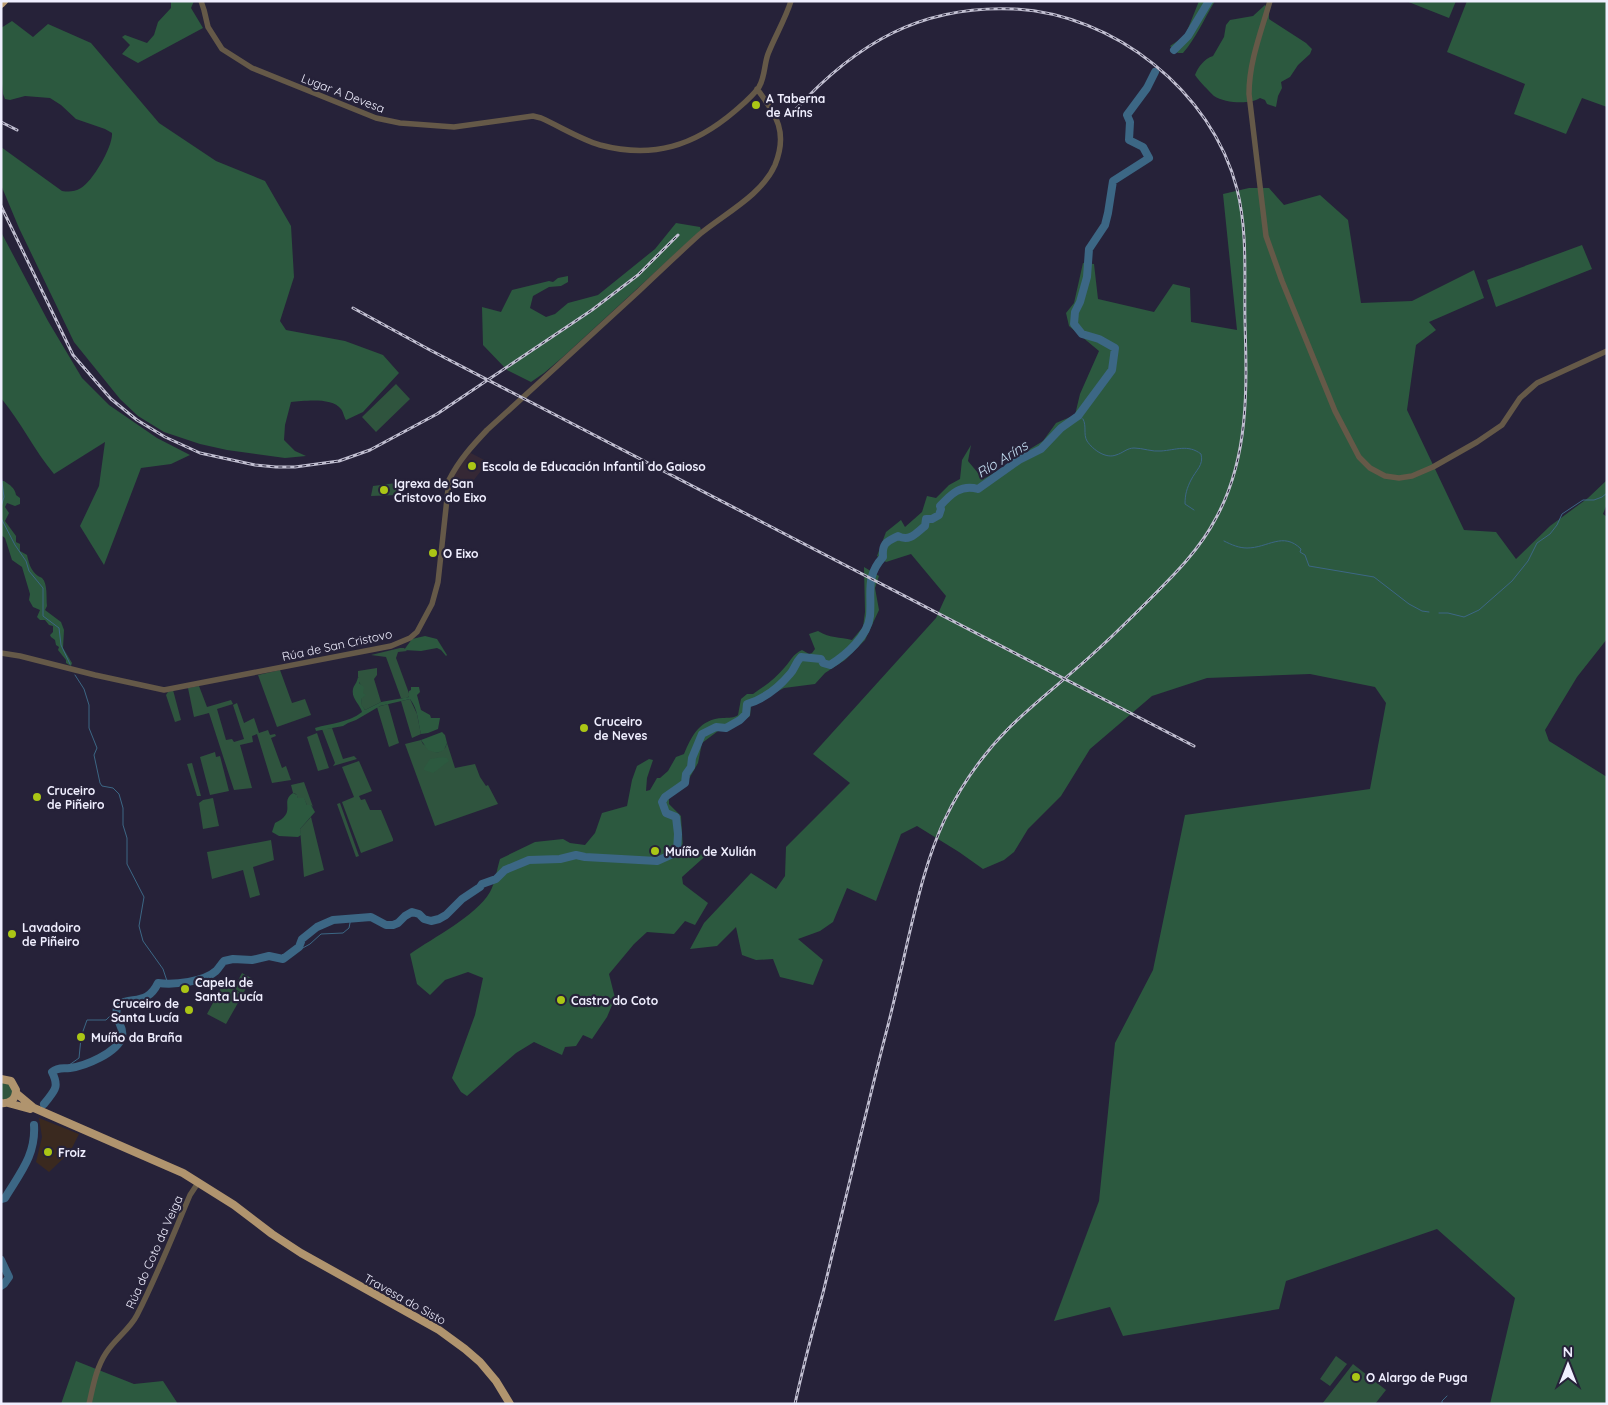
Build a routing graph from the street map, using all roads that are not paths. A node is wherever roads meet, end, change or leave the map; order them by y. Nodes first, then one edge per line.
1 (201, 1) edge
2 (791, 1) edge
3 (1270, 1) edge
4 (758, 89) junction
5 (1607, 351) edge
6 (1, 653) edge
7 (1, 1079) edge
8 (16, 1093) junction
9 (4, 1104) edge
10 (196, 1186) junction
11 (272, 1234) junction
12 (89, 1404) edge
13 (510, 1404) edge

1 - 4 street, Lugar A Devesa
2 - 4 street
3 - 5 street
4 - 6 street, Rúa de San Cristovo
7 - 8 highway, Travesa do Sisto
8 - 9 highway
8 - 11 highway, Travesa do Sisto
9 - 10 highway, Travesa do Sisto
10 - 11 highway, Travesa do Sisto
10 - 12 street, Rúa do Coto da Veiga
11 - 13 highway, Travesa do Sisto

